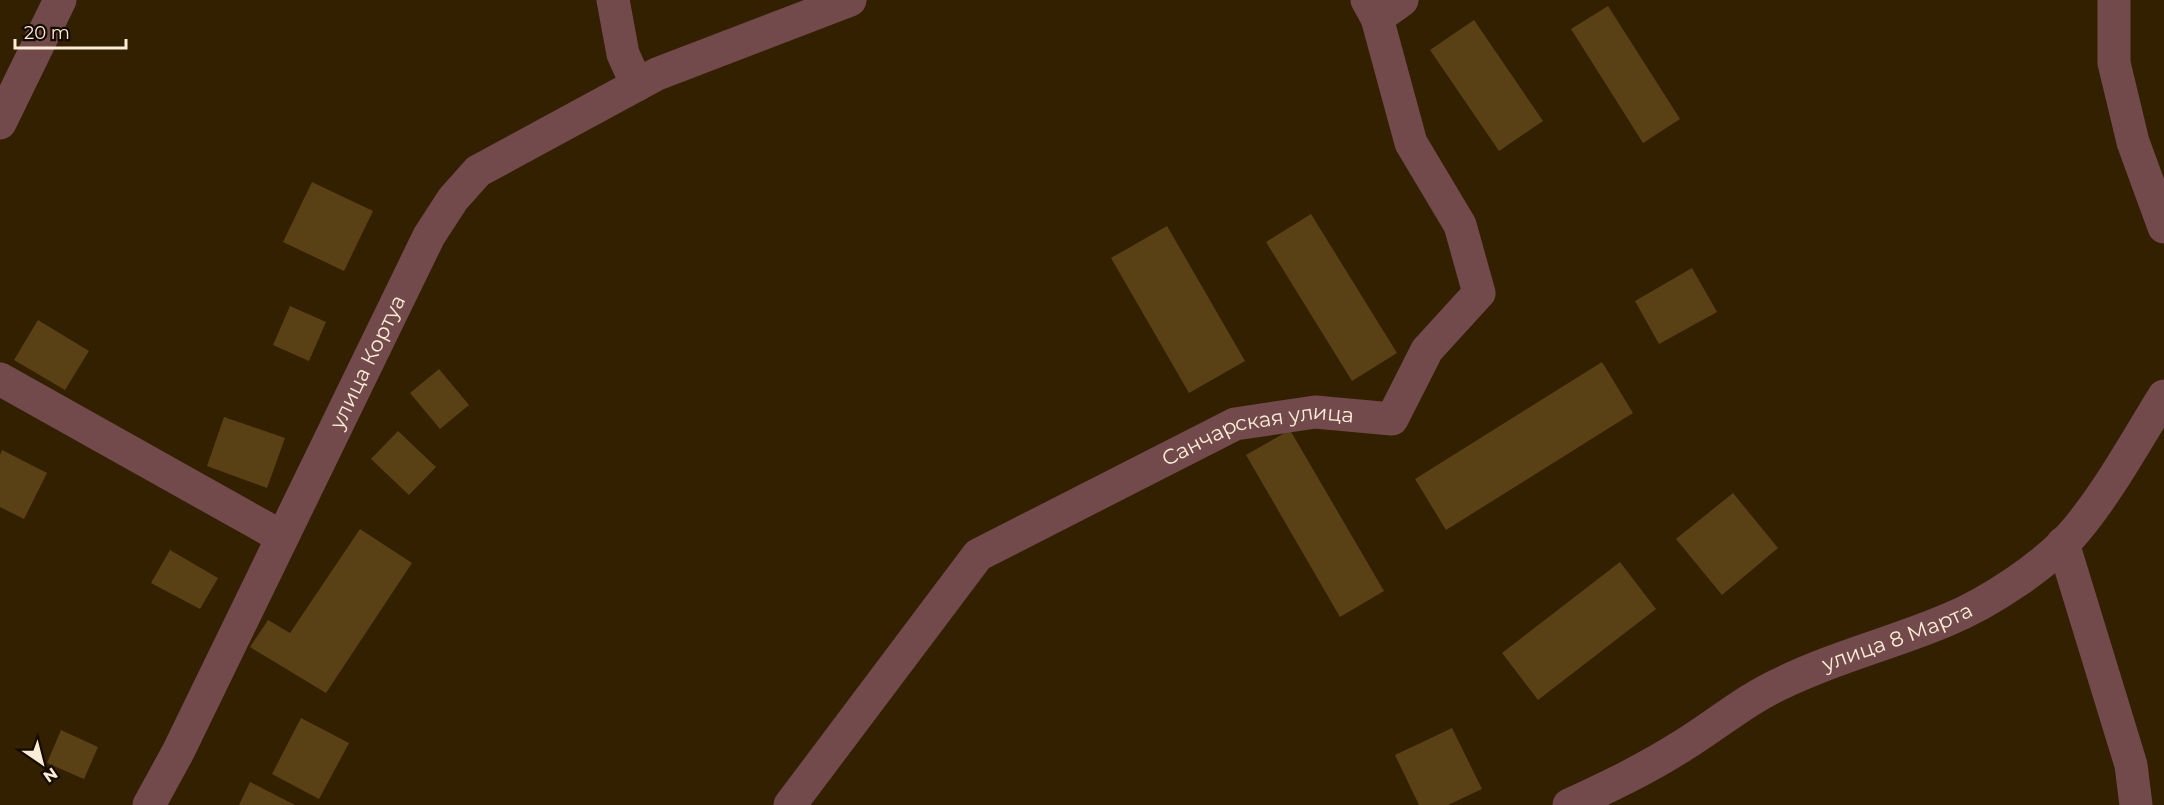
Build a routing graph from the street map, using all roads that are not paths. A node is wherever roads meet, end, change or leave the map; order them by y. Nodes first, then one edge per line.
1 (60, 0) edge
2 (613, 0) edge
3 (850, 0) edge
4 (2114, 0) edge
5 (1382, 6) edge
6 (637, 86) junction
7 (0, 123) edge
8 (2164, 227) edge
9 (0, 380) edge
10 (2164, 396) edge
11 (282, 537) junction
12 (2063, 543) junction
13 (148, 805) edge
14 (790, 805) edge
15 (1569, 805) edge
16 (2136, 805) edge

1 - 7 street
2 - 6 street
3 - 6 street, улица Кортуа
4 - 8 street
5 - 14 street, Санчарская улица
6 - 11 street, улица Кортуа
9 - 11 street
10 - 12 street, улица 8 Марта
11 - 13 street, улица Кортуа
12 - 15 street, улица 8 Марта
12 - 16 street

